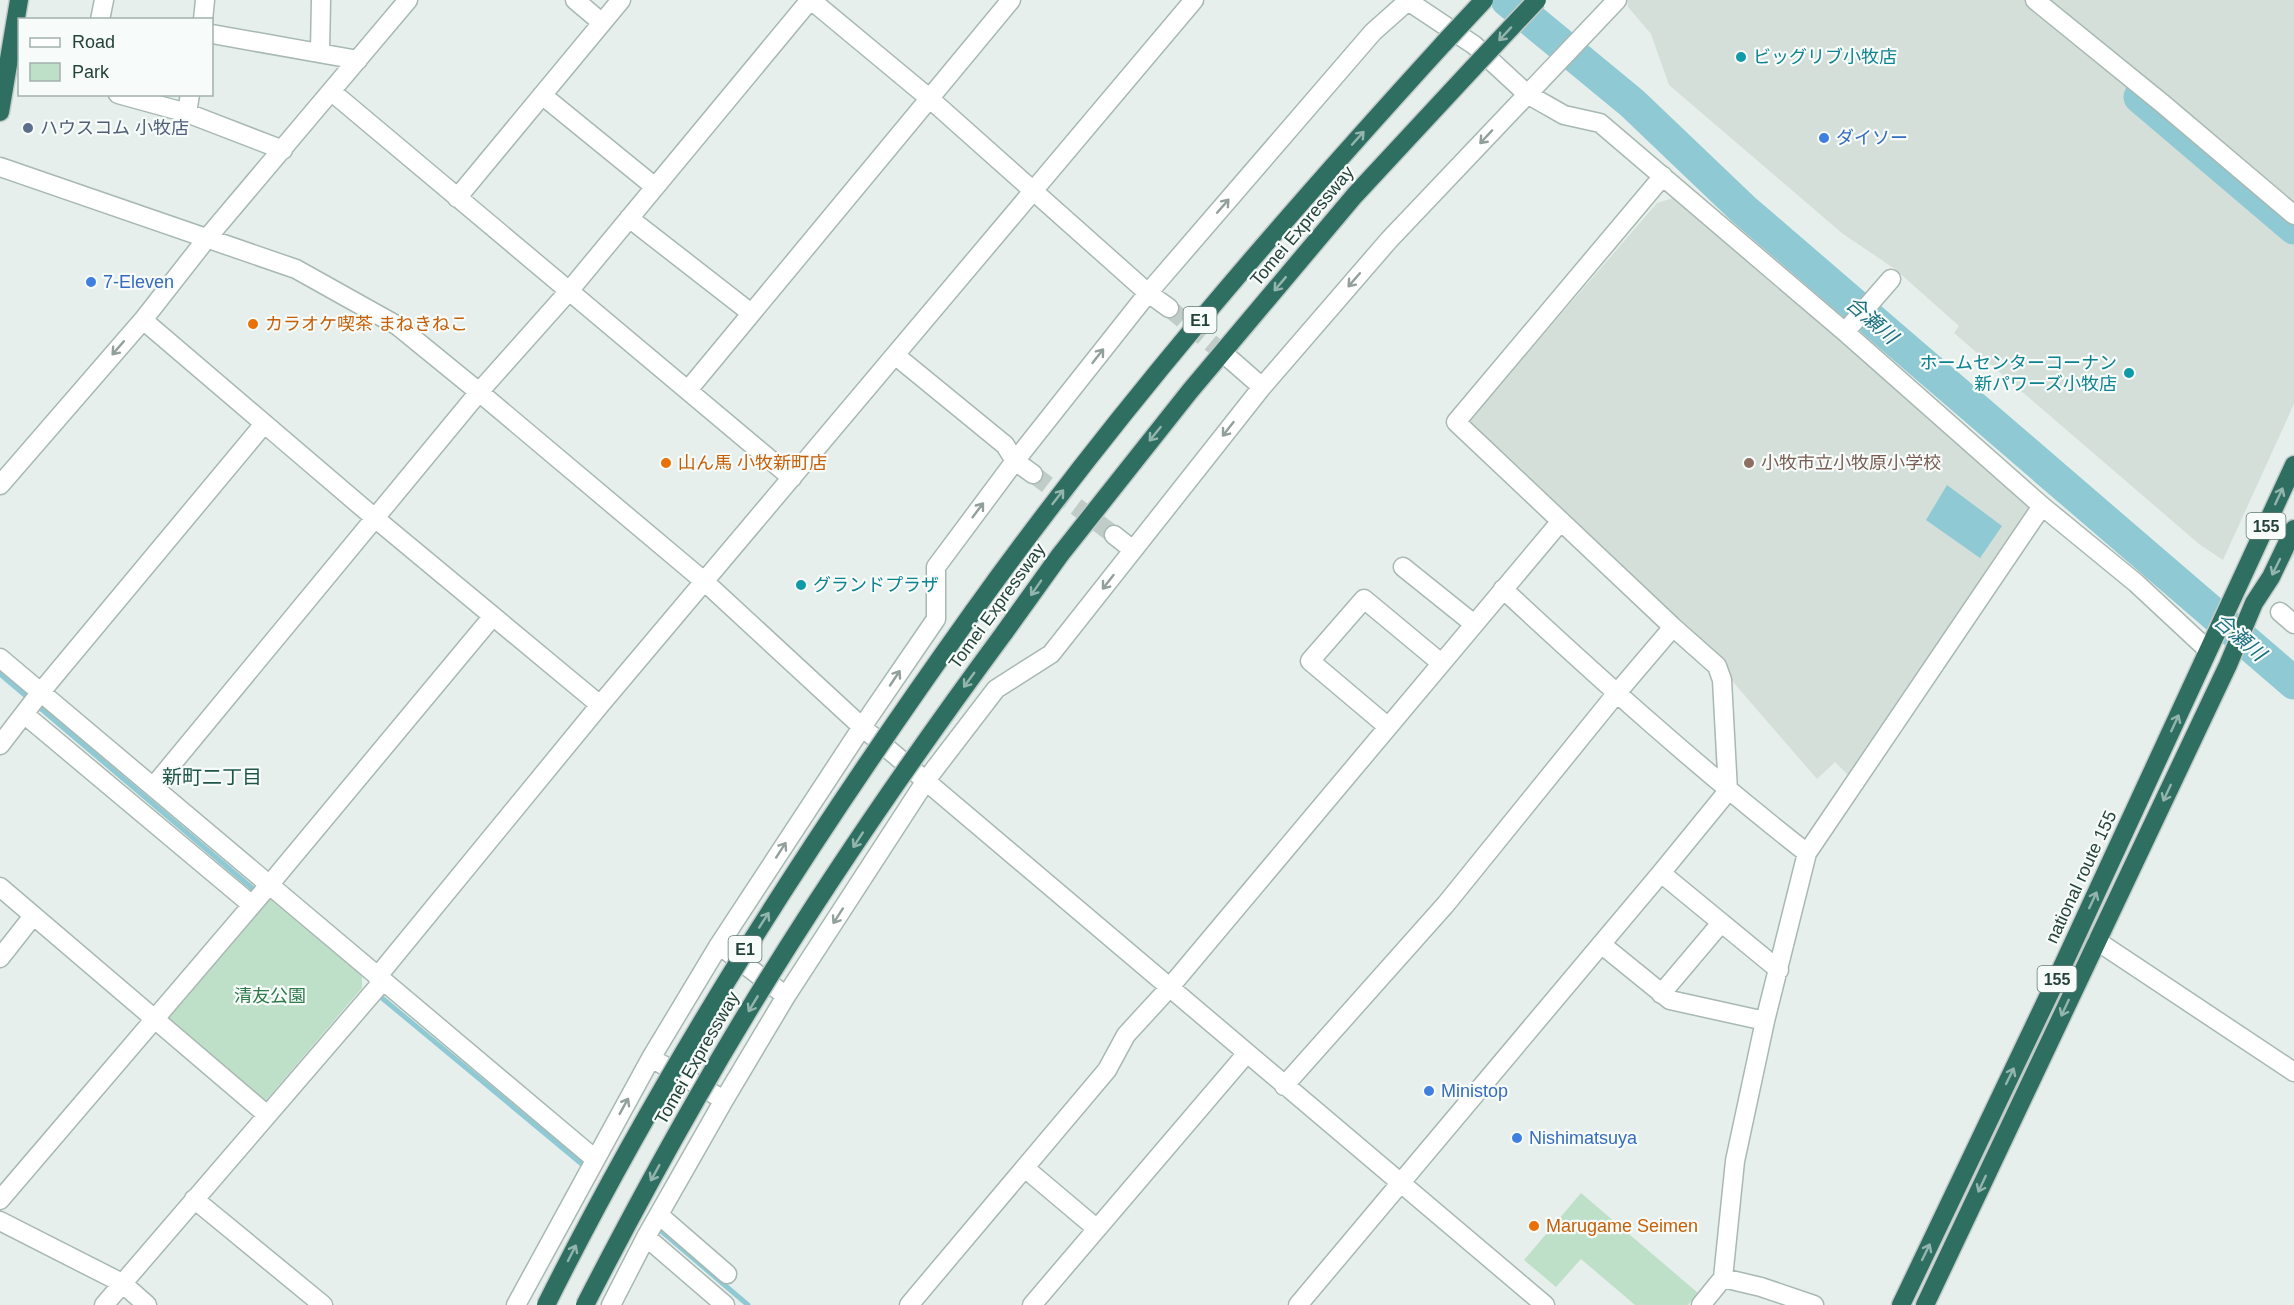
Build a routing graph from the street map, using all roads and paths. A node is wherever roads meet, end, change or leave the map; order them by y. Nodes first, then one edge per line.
1 (20, 0) edge
2 (104, 0) edge
3 (205, 0) edge
4 (321, 0) edge
5 (408, 0) edge
6 (575, 0) edge
7 (621, 0) edge
8 (810, 0) edge
9 (1011, 0) edge
10 (1194, 0) edge
11 (1409, 0) edge
12 (1484, 0) edge
13 (1537, 0) edge
14 (1617, 0) edge
15 (2035, 0) edge
16 (100, 18) edge
17 (203, 18) edge
18 (601, 22) junction
19 (213, 34) edge
20 (320, 52) junction
21 (358, 60) junction
22 (332, 92) junction
23 (1527, 94) junction
24 (542, 95) junction
25 (125, 96) edge
26 (190, 96) edge
27 (929, 98) junction
28 (0, 112) edge
29 (187, 113) junction
30 (283, 150) junction
31 (0, 167) edge
32 (1663, 176) junction
33 (655, 187) junction
34 (1034, 190) junction
35 (457, 198) junction
36 (2294, 215) edge
37 (629, 218) junction
38 (208, 237) junction
39 (1891, 279) dead end
40 (569, 291) junction
41 (1148, 293) junction
42 (1169, 308) tunnel mouth
43 (751, 313) junction
44 (143, 320) junction
45 (1845, 332) junction
46 (895, 356) junction
47 (1230, 359) tunnel mouth
48 (1262, 387) junction
49 (688, 390) junction
50 (479, 392) junction
51 (264, 424) junction
52 (1015, 461) junction
53 (2294, 465) edge
54 (1033, 474) tunnel mouth
55 (792, 478) junction
56 (0, 485) edge
57 (2042, 506) junction
58 (376, 519) junction
59 (1562, 521) junction
60 (2294, 529) edge
61 (1114, 535) tunnel mouth
62 (1133, 550) junction
63 (1403, 567) dead end
64 (705, 582) junction
65 (1503, 589) junction
66 (2280, 612) dead end
67 (493, 616) junction
68 (1474, 624) junction
69 (2294, 624) edge
70 (1673, 627) junction
71 (2208, 650) junction
72 (0, 658) edge
73 (1441, 663) junction
74 (40, 693) junction
75 (1616, 694) junction
76 (600, 705) junction
77 (24, 714) junction
78 (1387, 726) junction
79 (862, 727) junction
80 (0, 745) edge
81 (927, 779) junction
82 (153, 787) junction
83 (1728, 791) junction
84 (1807, 853) junction
85 (1661, 873) junction
86 (270, 884) junction
87 (0, 887) edge
88 (252, 905) junction
89 (33, 916) junction
90 (1721, 924) junction
91 (2097, 941) junction
92 (1601, 944) junction
93 (718, 945) junction
94 (0, 958) edge
95 (1779, 970) junction
96 (379, 979) junction
97 (1170, 987) junction
98 (1661, 994) junction
99 (786, 996) junction
100 (154, 1021) junction
101 (1765, 1021) junction
102 (1247, 1053) junction
103 (651, 1058) junction
104 (2294, 1072) edge
105 (1284, 1086) junction
106 (724, 1100) junction
107 (266, 1114) junction
108 (595, 1159) junction
109 (1026, 1169) junction
110 (1401, 1184) junction
111 (194, 1199) junction
112 (0, 1200) edge
113 (659, 1215) junction
114 (0, 1221) edge
115 (1096, 1228) junction
116 (646, 1237) junction
117 (727, 1274) dead end
118 (1723, 1278) junction
119 (122, 1283) junction
120 (104, 1305) edge
121 (147, 1305) edge
122 (323, 1305) edge
123 (516, 1305) edge
124 (546, 1305) edge
125 (585, 1305) edge
126 (611, 1305) edge
127 (725, 1305) edge
128 (909, 1305) edge
129 (1032, 1305) edge
130 (1298, 1305) edge
131 (1545, 1305) edge
132 (1701, 1305) edge
133 (1814, 1305) edge
134 (1901, 1305) edge
135 (1925, 1305) edge

1 - 28 highway
2 - 16 street
3 - 17 street
4 - 20 street
5 - 21 street
6 - 18 street
7 - 18 street
8 - 27 street
8 - 33 street
9 - 27 street
10 - 34 street
11 - 23 street
41 -> 11 street
124 -> 12 highway, Tomei Expressway / E1, bridge
13 -> 125 highway, Tomei Expressway / E1, bridge
14 - 23 street
15 - 36 street
18 - 24 street
19 - 20 street
20 - 21 street
21 - 22 street
22 - 30 street
22 - 35 street
23 - 32 street
23 -> 48 street
24 - 33 street
24 - 35 street
25 - 29 street
26 - 29 street
27 - 34 street
27 - 43 street
29 - 30 street
30 - 38 street
31 - 38 street
32 - 45 street
32 - 59 street
33 - 37 street
34 - 41 street
34 - 46 street
35 - 40 street
37 - 40 street
37 - 43 street
38 - 44 street
38 - 50 street
39 - 45 street
40 - 49 street
40 - 50 street
41 - 42 street
52 -> 41 street
43 - 49 street
44 - 51 street
44 -> 56 street
45 - 57 street
46 - 52 street
46 - 55 street
47 - 48 street
48 -> 62 street
49 - 55 street
50 - 58 street
50 - 64 street
51 - 58 street
51 - 74 street
52 - 54 street
79 -> 52 street
71 -> 53 highway, national route 155 / 155
55 - 64 street
57 - 71 street
57 - 84 street
58 - 67 street
58 - 82 street
59 - 65 street
59 - 70 street
60 -> 91 highway, 155
61 - 62 street
62 -> 81 street
63 - 68 street
64 - 76 street
64 - 79 street
65 - 68 street
65 - 75 street
66 - 69 street
67 - 76 street
67 - 86 street
68 - 73 street
70 - 75 street
70 - 83 street
134 -> 71 highway, national route 155 / 155
72 - 74 street
73 - 78 street
73 - 78 street
74 - 77 street
74 - 82 street
75 - 83 street
75 - 105 street
76 - 96 street
77 - 80 street
77 - 88 street
78 - 97 street
79 - 81 street
93 -> 79 street
81 - 97 street
81 -> 99 street
82 - 86 street
83 - 84 street
83 - 85 street
84 - 95 street
85 - 90 street
85 - 92 street
86 - 88 street
86 - 96 street
87 - 89 street
88 - 100 street
89 - 94 street
89 - 100 street
90 - 95 street
90 - 98 street
91 - 104 street
91 -> 135 highway, 155
92 - 98 street
92 - 110 street
93 - 99 street
93 - 103 street
95 - 101 street
96 - 107 street
96 - 108 street
97 - 102 street
97 - 109 street
98 - 101 street
99 - 106 street
100 - 107 street
100 - 112 street
101 - 118 street
102 - 105 street
102 - 115 street
103 - 106 street
108 -> 103 street
105 - 110 street
106 - 113 street
107 - 111 street
108 - 123 street
109 - 115 street
109 - 128 street
110 - 130 street
110 - 131 street
111 - 119 street
111 - 122 street
113 - 116 street
113 - 117 street
114 - 119 street
115 - 129 street
116 - 126 street
116 - 127 street
118 - 132 street
118 - 133 street
119 - 120 street
119 - 121 street

